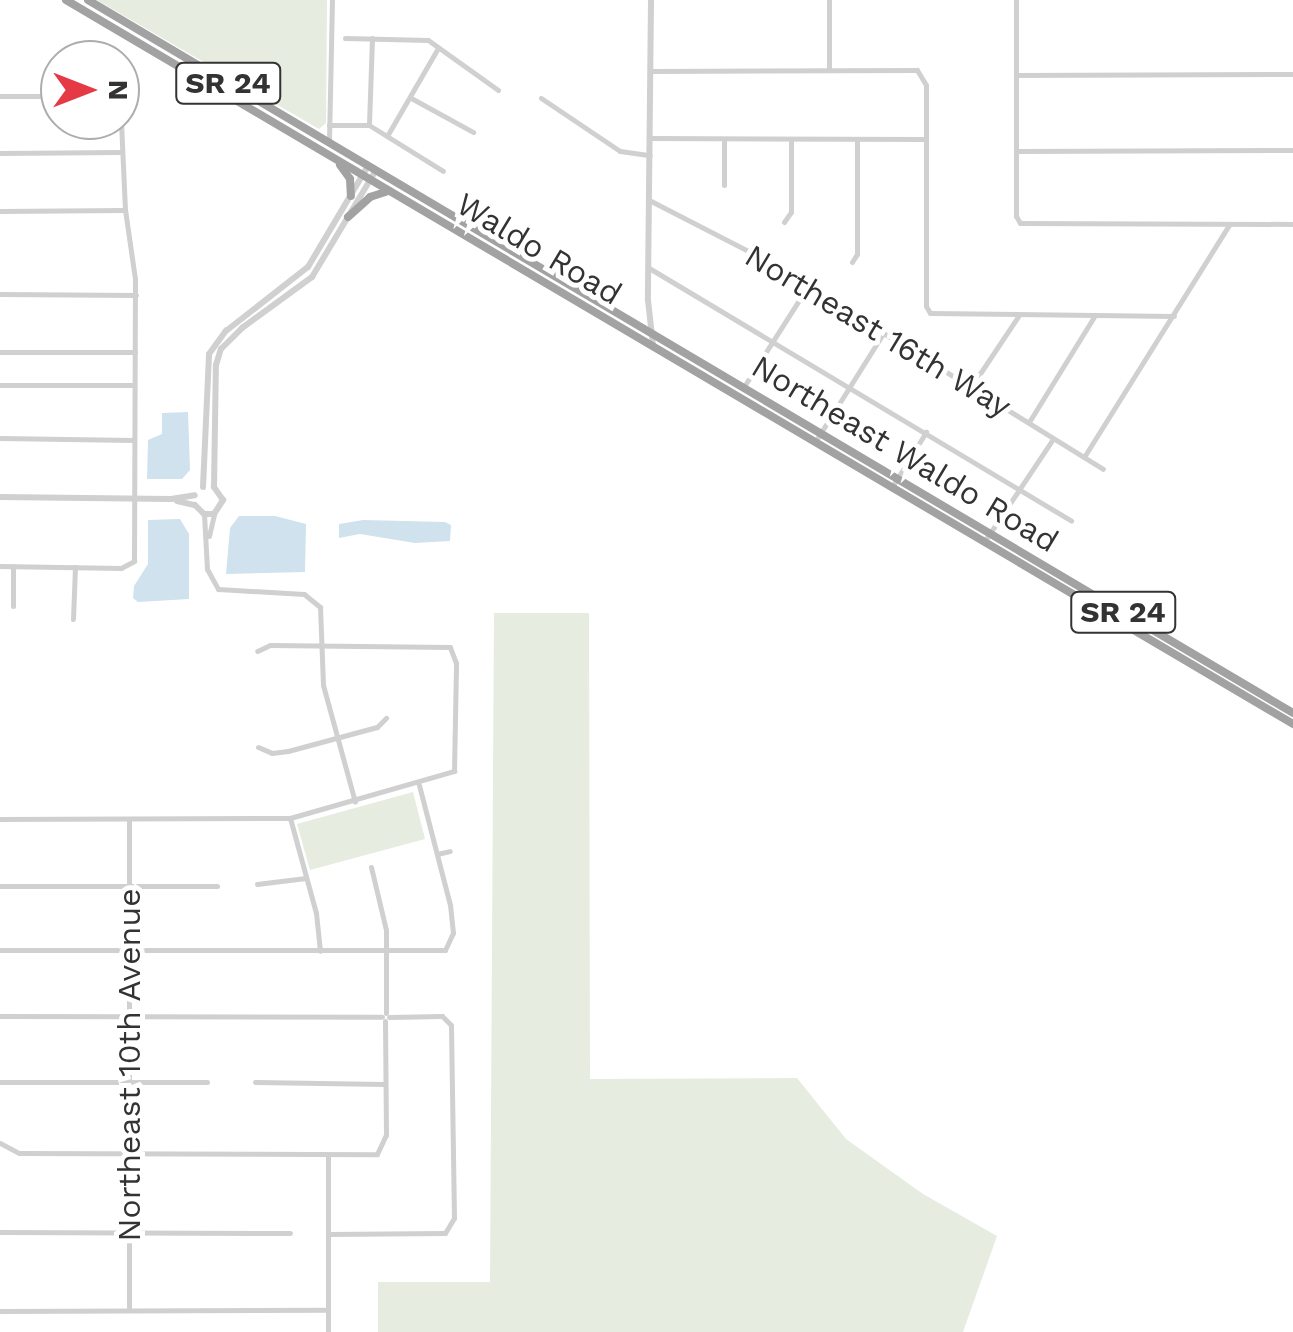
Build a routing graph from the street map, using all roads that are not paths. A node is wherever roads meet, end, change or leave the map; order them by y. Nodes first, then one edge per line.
1 (66, 0) edge
2 (88, 0) edge
3 (332, 0) edge
4 (651, 0) edge
5 (829, 0) edge
6 (1016, 0) edge
7 (345, 38) dead end
8 (372, 38) junction
9 (438, 48) junction
10 (829, 70) junction
11 (650, 71) junction
12 (1293, 74) edge
13 (1017, 75) junction
14 (498, 90) dead end
15 (0, 96) edge
16 (40, 96) edge
17 (411, 98) junction
18 (541, 98) dead end
19 (329, 124) junction
20 (370, 125) junction
21 (473, 132) dead end
22 (387, 136) junction
23 (650, 138) junction
24 (724, 139) junction
25 (791, 139) junction
26 (857, 139) junction
27 (926, 139) junction
28 (122, 140) edge
29 (329, 142) junction
30 (1293, 150) edge
31 (1017, 151) junction
32 (0, 152) edge
33 (123, 152) junction
34 (650, 154) junction
35 (334, 158) junction
36 (369, 172) junction
37 (443, 172) dead end
38 (724, 185) dead end
39 (392, 191) junction
40 (351, 196) junction
41 (649, 200) junction
42 (0, 210) edge
43 (125, 210) junction
44 (348, 217) junction
45 (784, 222) dead end
46 (1293, 224) edge
47 (1230, 225) junction
48 (852, 262) dead end
49 (649, 268) junction
50 (806, 289) junction
51 (0, 294) edge
52 (136, 294) junction
53 (268, 306) junction
54 (1019, 315) junction
55 (1095, 315) junction
56 (1174, 316) junction
57 (882, 335) junction
58 (650, 339) junction
59 (771, 342) junction
60 (0, 352) edge
61 (135, 352) junction
62 (699, 362) joint
63 (0, 385) edge
64 (134, 386) junction
65 (971, 387) junction
66 (847, 389) junction
67 (741, 392) junction
68 (1028, 422) junction
69 (926, 432) junction
70 (820, 433) junction
71 (0, 438) edge
72 (1053, 439) junction
73 (134, 440) junction
74 (815, 442) junction
75 (1084, 457) junction
76 (1103, 469) dead end
77 (894, 483) junction
78 (203, 487) junction
79 (214, 487) junction
80 (1016, 489) junction
81 (195, 495) junction
82 (0, 497) edge
83 (171, 499) junction
84 (134, 500) junction
85 (194, 505) junction
86 (204, 514) junction
87 (214, 514) junction
88 (1071, 521) dead end
89 (987, 538) junction
90 (207, 544) junction
91 (0, 566) edge
92 (12, 566) junction
93 (74, 567) junction
94 (13, 606) dead end
95 (74, 618) dead end
96 (320, 645) junction
97 (257, 651) dead end
98 (1254, 695) junction
99 (1293, 712) edge
100 (386, 718) dead end
101 (1293, 724) edge
102 (338, 738) junction
103 (258, 747) dead end
104 (419, 784) junction
105 (355, 802) junction
106 (290, 818) junction
107 (0, 819) edge
108 (129, 821) junction
109 (450, 850) dead end
110 (437, 854) junction
111 (371, 868) dead end
112 (306, 878) junction
113 (257, 884) dead end
114 (0, 886) edge
115 (130, 886) junction
116 (216, 886) dead end
117 (0, 950) edge
118 (130, 950) junction
119 (320, 951) junction
120 (384, 951) junction
121 (393, 951) junction
122 (386, 966) junction
123 (0, 1016) edge
124 (130, 1017) junction
125 (385, 1017) junction
126 (130, 1081) junction
127 (0, 1082) edge
128 (207, 1082) dead end
129 (255, 1082) dead end
130 (385, 1084) junction
131 (0, 1143) edge
132 (130, 1155) junction
133 (328, 1155) junction
134 (0, 1232) edge
135 (129, 1233) junction
136 (290, 1233) dead end
137 (328, 1234) junction
138 (129, 1310) junction
139 (328, 1310) junction
140 (0, 1311) edge
141 (328, 1332) edge

1 - 35 highway, Waldo Road / SR 24
2 - 29 highway, Waldo Road / SR 24
3 - 19 street
4 - 11 street
5 - 10 street
6 - 13 street
7 - 8 street
8 - 9 street
8 - 20 street
9 - 14 street
9 - 17 street
10 - 11 street
10 - 27 street
11 - 23 street
12 - 13 street
13 - 31 street
15 - 16 street
17 - 21 street
17 - 22 street
18 - 34 street
19 - 20 street
19 - 29 street
20 - 22 street
22 - 37 street
23 - 24 street
23 - 34 street
24 - 25 street
24 - 38 street
25 - 26 street
25 - 45 street
26 - 27 street
26 - 48 street
27 - 54 street
28 - 33 street
29 - 36 highway, Waldo Road / SR 24
30 - 31 street
31 - 47 street
32 - 33 street
33 - 43 street
34 - 41 street
35 - 36 highway, Waldo Road / SR 24
35 - 40 highway
36 - 39 highway, Waldo Road / SR 24
36 - 40 street
36 - 44 street
36 - 58 highway, Waldo Road / SR 24
39 - 44 highway
39 - 58 highway, Waldo Road / SR 24
40 - 53 street
41 - 49 street
41 - 50 street, Northeast 16th Way
42 - 43 street
43 - 52 street
44 - 53 street
46 - 47 street
47 - 56 street
49 - 58 street
49 - 59 street
50 - 57 street, Northeast 16th Way
50 - 59 street
51 - 52 street
52 - 61 street
53 - 78 street
53 - 79 street
54 - 55 street
54 - 65 street
55 - 56 street
55 - 68 street
56 - 75 street
57 - 65 street, Northeast 16th Way
57 - 66 street
58 - 62 highway, Waldo Road / SR 24
58 - 67 highway, Waldo Road / SR 24
59 - 66 street
59 - 67 street
60 - 61 street
61 - 64 street
62 - 67 highway, Northeast Waldo Road / SR 24
63 - 64 street
64 - 73 street
65 - 68 street, Northeast 16th Way
66 - 69 street
66 - 70 street
67 - 70 highway, Northeast Waldo Road / SR 24
67 - 74 highway, Waldo Road / SR 24
68 - 72 street, Northeast 16th Way
69 - 77 street
69 - 80 street
70 - 74 street
70 - 77 highway, Northeast Waldo Road / SR 24
71 - 73 street
72 - 75 street, Northeast 16th Way
72 - 80 street
73 - 84 street
74 - 77 highway, Waldo Road / SR 24
75 - 76 street, Northeast 16th Way
77 - 89 highway, Waldo Road / SR 24
78 - 79 street
78 - 81 street
79 - 87 street
80 - 88 street
80 - 89 street
81 - 83 street
81 - 85 street
82 - 84 street
83 - 84 street
83 - 85 street
84 - 93 street
85 - 86 street
86 - 87 street
86 - 90 street
87 - 90 street
89 - 98 highway, Northeast Waldo Road / SR 24
90 - 96 street
91 - 92 street
92 - 93 street
92 - 94 street
93 - 95 street
96 - 97 street
96 - 102 street
96 - 104 street
98 - 99 highway, Northeast Waldo Road / SR 24
98 - 101 highway, Northeast Waldo Road / SR 24
100 - 102 street
102 - 103 street
102 - 105 street
104 - 105 street
104 - 110 street
105 - 106 street
106 - 108 street
106 - 112 street
107 - 108 street
108 - 115 street, Northeast 10th Avenue
109 - 110 street
110 - 121 street
111 - 120 street
112 - 113 street
112 - 119 street
114 - 115 street
115 - 116 street
115 - 118 street, Northeast 10th Avenue
117 - 118 street
118 - 119 street
118 - 124 street, Northeast 10th Avenue
119 - 120 street
120 - 121 street
120 - 122 street
121 - 122 street
122 - 125 street
123 - 124 street
124 - 125 street
124 - 126 street, Northeast 10th Avenue
125 - 130 street
125 - 137 street
126 - 127 street
126 - 128 street
126 - 132 street, Northeast 10th Avenue
129 - 130 street
130 - 133 street
131 - 132 street
132 - 133 street
132 - 135 street, Northeast 10th Avenue
133 - 137 street
134 - 135 street
135 - 136 street
135 - 138 street, Northeast 10th Avenue
137 - 139 street
138 - 139 street
138 - 140 street
139 - 141 street

